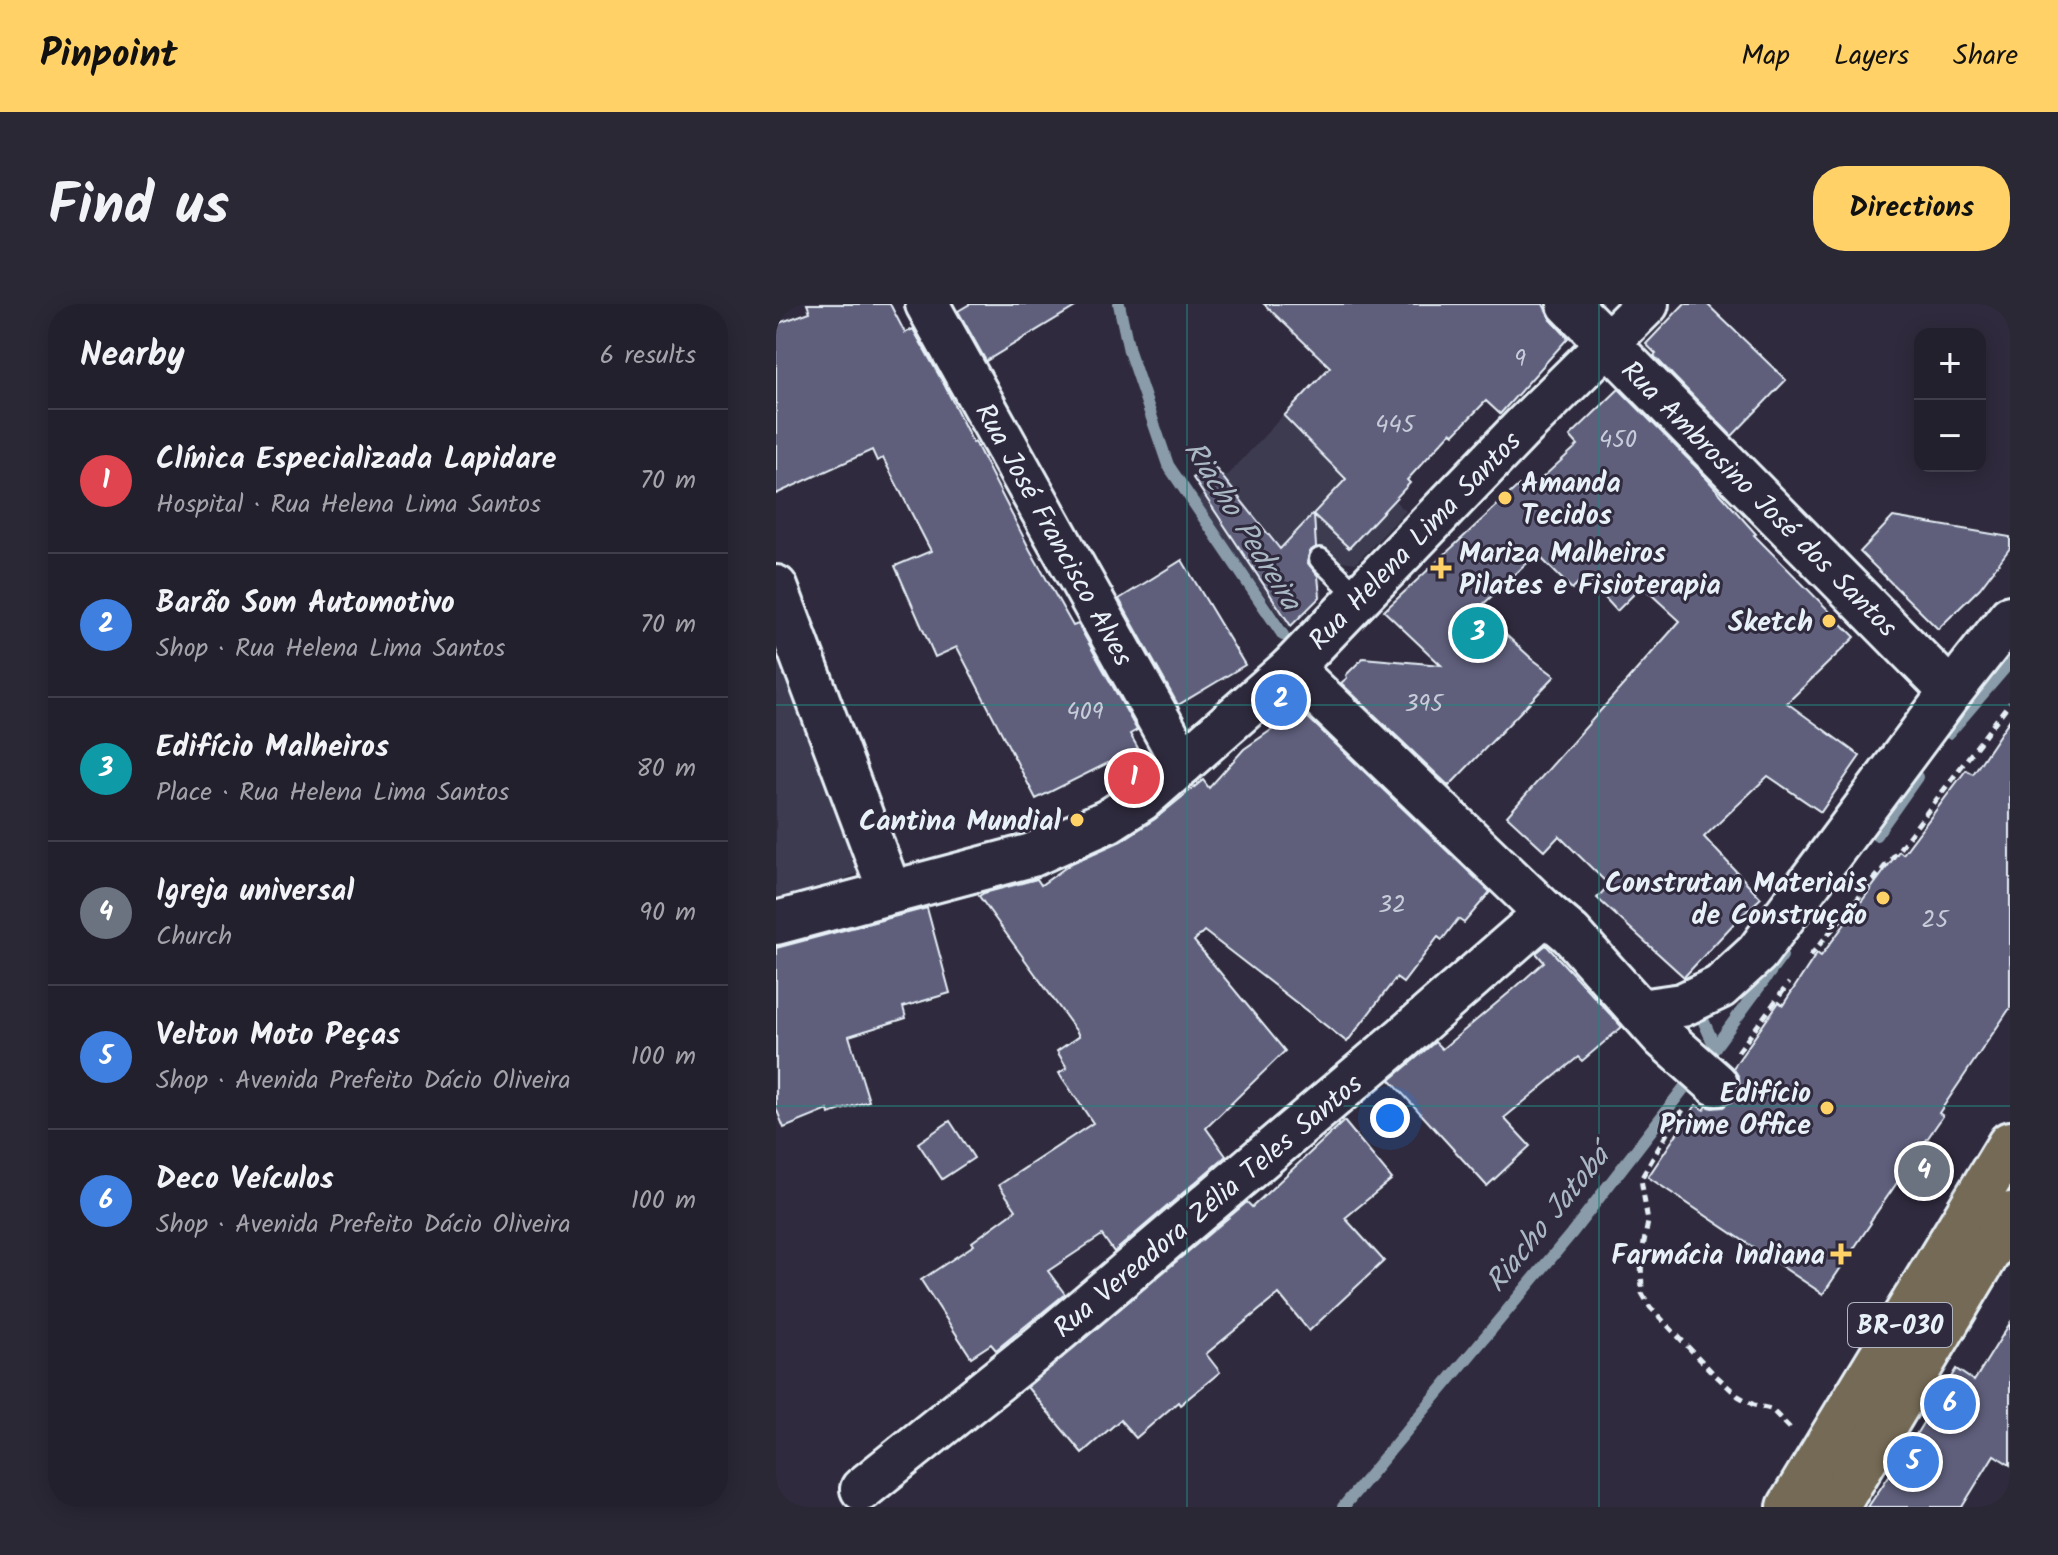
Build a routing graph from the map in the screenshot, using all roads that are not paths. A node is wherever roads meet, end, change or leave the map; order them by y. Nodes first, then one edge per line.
1 (927, 304) edge
2 (1569, 304) edge
3 (1647, 304) edge
4 (1606, 343) junction
5 (1320, 559) dead end
6 (776, 587) edge
7 (1359, 597) junction
8 (2010, 617) edge
9 (1291, 668) junction
10 (1951, 692) junction
11 (1183, 763) junction
12 (890, 892) junction
13 (1546, 913) junction
14 (776, 923) edge
15 (1651, 1024) junction
16 (1716, 1084) road end
17 (2010, 1144) edge
18 (2010, 1215) edge
19 (862, 1489) dead end
20 (1790, 1507) edge
21 (1836, 1507) edge

1 - 11 street, Rua José Francisco Alves
2 - 4 street, Rua Ambrosino José dos Santos
3 - 4 street, Rua Helena Lima Santos
4 - 7 street, Rua Helena Lima Santos
4 - 10 street, Rua Ambrosino José dos Santos
5 - 7 lane
6 - 12 street
7 - 9 street, Rua Helena Lima Santos
8 - 10 street
9 - 11 street, Rua Helena Lima Santos
9 - 13 street
10 - 15 street
11 - 12 street, Rua Helena Lima Santos
12 - 14 street, Rua Helena Lima Santos
13 - 15 street
13 - 19 street, Rua Vereadora Zélia Teles Santos
15 - 16 street
17 - 20 main road, BR-030
18 - 21 main road, BR-030

